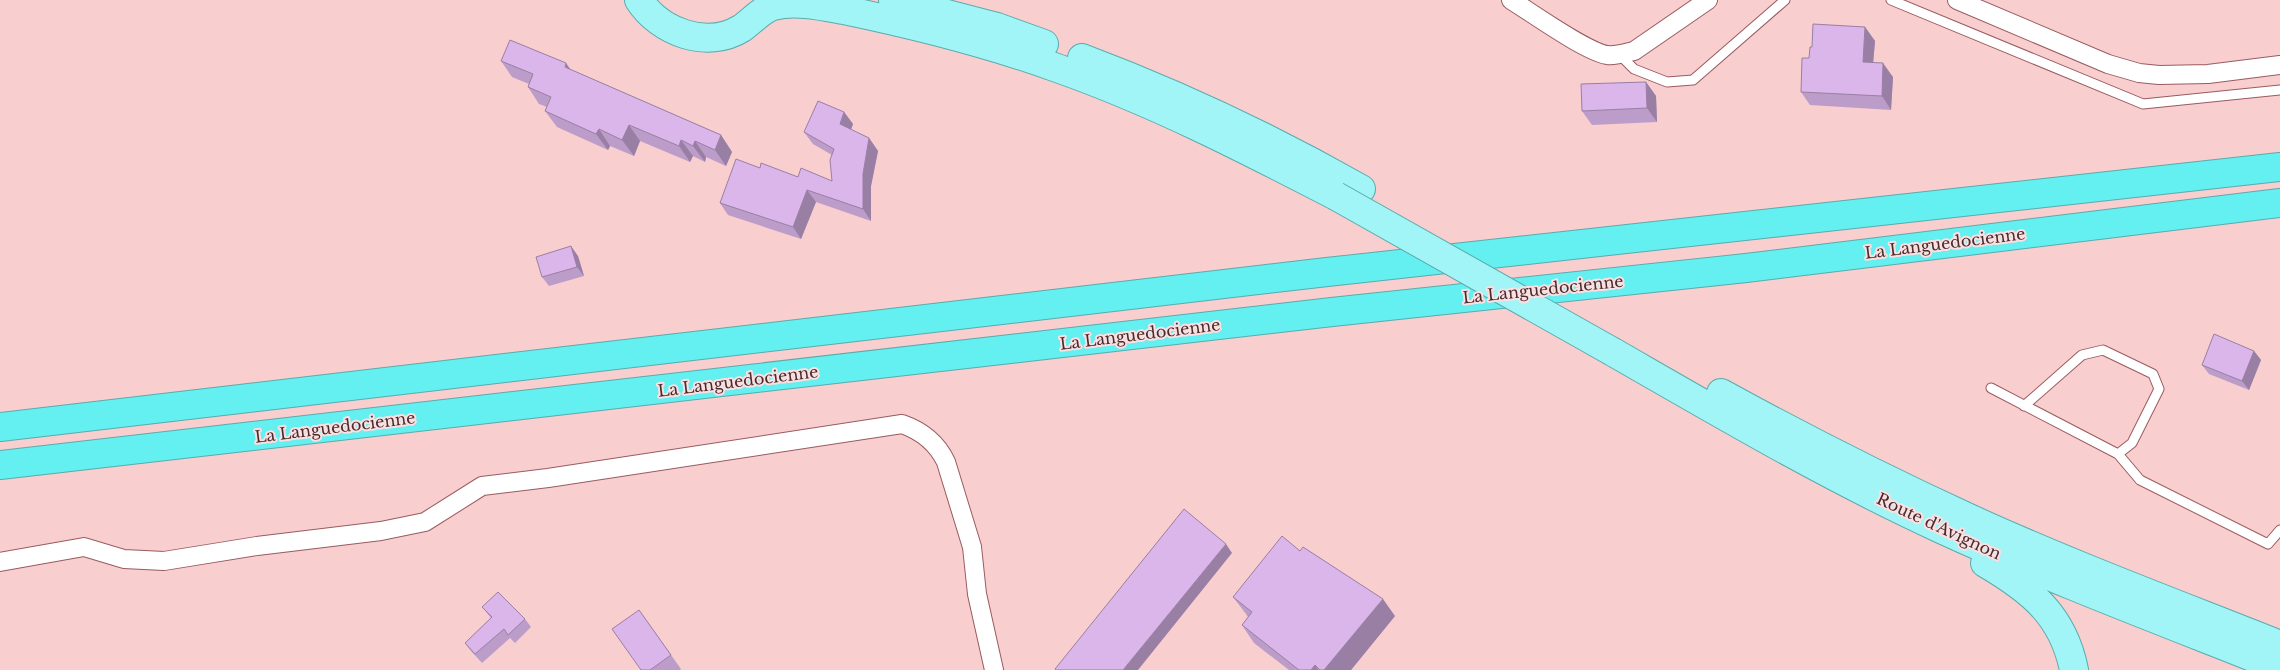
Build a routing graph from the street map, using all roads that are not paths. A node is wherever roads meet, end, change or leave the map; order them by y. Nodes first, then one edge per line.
1 (639, 0) edge
2 (893, 0) edge
3 (1511, 0) edge
4 (1708, 0) edge
5 (1785, 0) edge
6 (1891, 0) edge
7 (1956, 0) edge
8 (766, 7) edge
9 (1620, 55) junction
10 (2280, 65) edge
11 (2280, 90) edge
12 (2280, 167) edge
13 (1348, 193) junction
14 (2280, 203) edge
15 (1616, 344) junction
16 (1991, 388) dead end
17 (2024, 406) junction
18 (0, 427) edge
19 (2118, 454) junction
20 (0, 465) edge
21 (1847, 483) junction
22 (2280, 530) edge
23 (0, 562) edge
24 (2280, 645) edge
25 (2280, 668) edge
26 (994, 670) edge
27 (2074, 670) edge

1 - 8 main road
2 - 13 main road
3 - 9 street
4 - 9 street
5 - 9 lane
6 - 11 lane
7 - 10 street
8 - 13 main road
12 - 18 highway
13 - 15 main road, bridge
14 - 20 highway, La Languedocienne
15 - 21 main road, Route d'Avignon
15 - 24 main road, Route d'Avignon
16 - 17 lane
17 - 19 lane
17 - 19 lane
19 - 22 lane
21 - 25 main road, Route d'Avignon
21 - 27 main road
23 - 26 street

